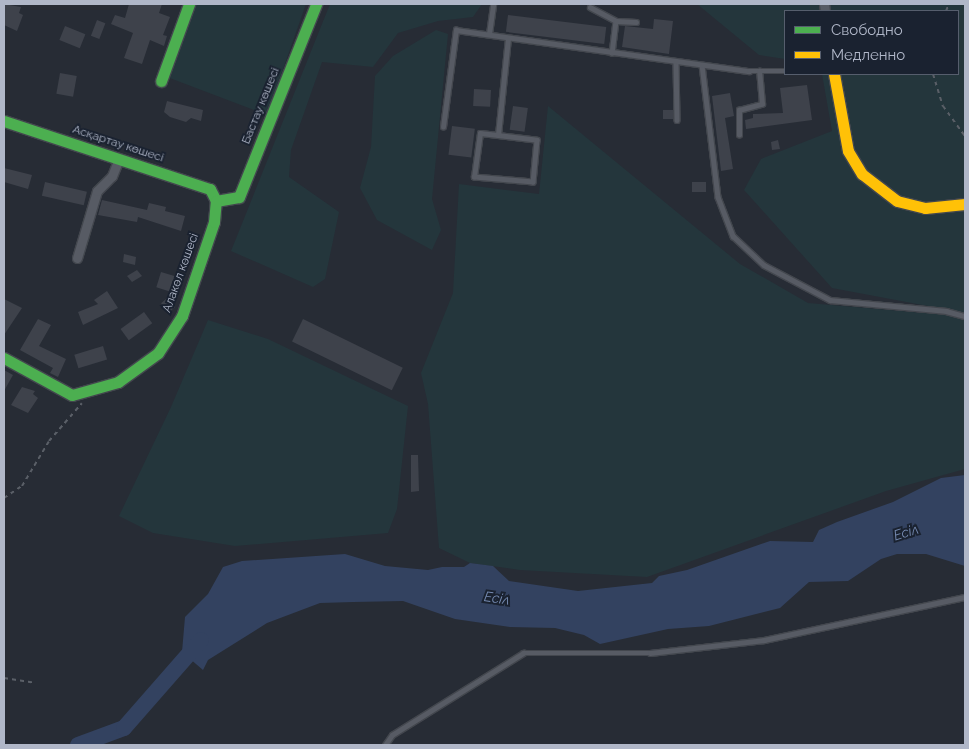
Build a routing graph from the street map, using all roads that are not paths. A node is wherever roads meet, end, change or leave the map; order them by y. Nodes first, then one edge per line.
1 (190, 4) edge
2 (316, 4) edge
3 (493, 4) edge
4 (590, 7) dead end
5 (616, 21) junction
6 (636, 22) dead end
7 (489, 34) junction
8 (508, 39) junction
9 (612, 53) junction
10 (676, 62) junction
11 (702, 65) junction
12 (759, 71) junction
13 (784, 71) edge
14 (834, 75) edge
15 (161, 81) dead end
16 (677, 120) dead end
17 (4, 121) edge
18 (443, 127) dead end
19 (498, 135) junction
20 (739, 135) dead end
21 (119, 159) junction
22 (216, 201) junction
23 (965, 204) edge
24 (77, 258) dead end
25 (965, 316) edge
26 (4, 358) edge
27 (965, 597) edge
28 (385, 745) edge

1 - 15 street
2 - 22 street, Бастау көшесі
3 - 7 lane
4 - 5 lane
5 - 6 lane
5 - 9 lane
7 - 8 lane
7 - 18 lane
8 - 9 lane
8 - 19 lane
9 - 10 lane
10 - 11 lane
10 - 16 lane
11 - 12 lane
11 - 25 lane
12 - 13 lane
12 - 20 lane
14 - 23 street
17 - 21 street, Асқартау көшесі
19 - 19 lane
21 - 22 street, Асқартау көшесі
21 - 24 street
22 - 26 street, Алакөл көшесі
27 - 28 lane

